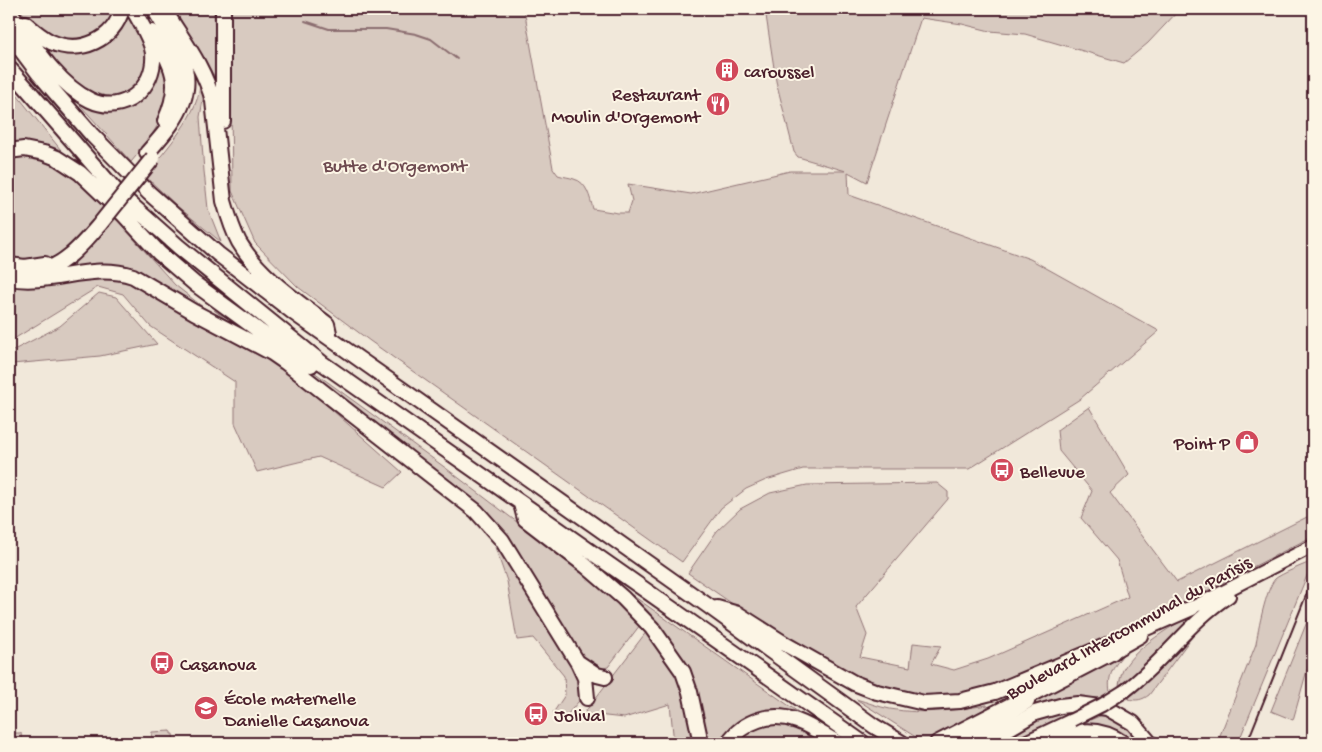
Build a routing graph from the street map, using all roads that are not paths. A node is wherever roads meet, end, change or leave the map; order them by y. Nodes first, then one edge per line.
1 (9, 9) edge
2 (154, 9) edge
3 (223, 9) edge
4 (130, 10) edge
5 (166, 12) edge
6 (9, 34) edge
7 (9, 68) edge
8 (158, 140) junction
9 (9, 151) edge
10 (150, 156) junction
11 (221, 164) junction
12 (97, 221) junction
13 (9, 265) edge
14 (9, 273) edge
15 (9, 278) edge
16 (329, 336) junction
17 (351, 384) junction
18 (521, 504) junction
19 (1313, 546) edge
20 (1313, 552) edge
21 (1277, 568) junction
22 (707, 605) junction
23 (1192, 608) junction
24 (1114, 651) junction
25 (578, 663) junction
26 (605, 677) dead end
27 (587, 698) dead end
28 (900, 742) edge
29 (701, 743) edge
30 (728, 743) edge
31 (838, 743) edge
32 (863, 743) edge
33 (938, 743) edge
34 (965, 743) edge
35 (984, 743) edge
36 (1023, 743) edge
37 (1039, 743) edge
38 (1123, 743) edge
39 (1150, 743) edge

1 - 4 highway
1 - 4 highway
2 - 8 highway
3 - 11 highway
4 - 8 highway
5 - 10 highway
5 - 11 highway
6 - 16 highway
7 - 17 highway
8 - 10 highway
9 - 17 highway
10 - 12 highway
11 - 16 highway
12 - 13 highway
12 - 14 highway
15 - 25 highway
16 - 22 highway
17 - 18 highway
18 - 29 highway
18 - 32 highway
19 - 21 highway, Boulevard Intercommunal du Parisis
20 - 21 highway, Boulevard Intercommunal du Parisis
21 - 23 highway, Boulevard Intercommunal du Parisis
21 - 36 highway, Boulevard Intercommunal du Parisis, bridge
22 - 23 highway
22 - 28 highway
23 - 24 highway, Boulevard Intercommunal du Parisis
24 - 33 highway
24 - 34 highway, Boulevard Intercommunal du Parisis
25 - 26 highway
25 - 27 highway
30 - 31 highway
35 - 39 highway
37 - 38 highway

